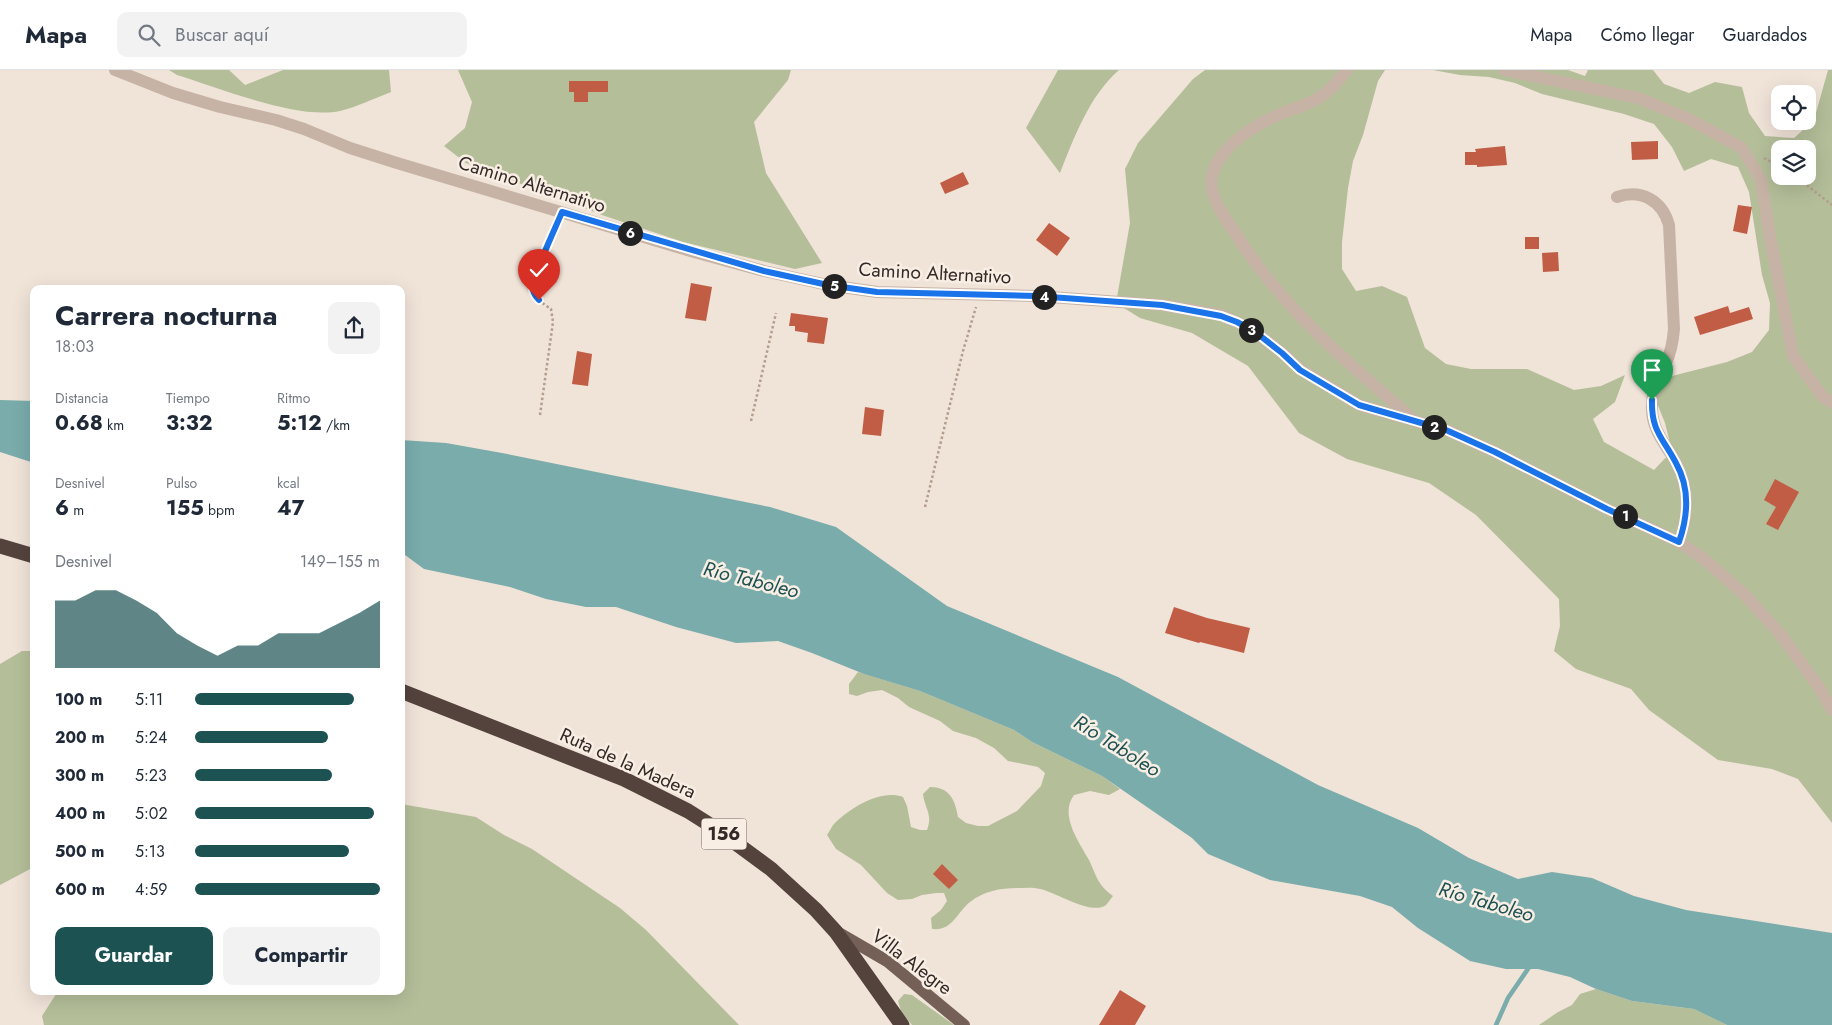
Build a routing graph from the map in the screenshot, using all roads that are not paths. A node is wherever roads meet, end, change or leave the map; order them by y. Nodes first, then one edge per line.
1 (115, 70) edge
2 (1347, 70) edge
3 (1504, 70) edge
4 (1617, 197) dead end
5 (1832, 403) edge
6 (1416, 422) junction
7 (1679, 542) junction
8 (0, 546) edge
9 (30, 555) edge
10 (405, 693) edge
11 (1832, 710) edge
12 (836, 932) junction
13 (902, 1025) edge
14 (964, 1025) edge

1 - 6 street, Camino Alternativo
2 - 6 street
3 - 5 street
4 - 7 street
6 - 7 street, Camino Alternativo
7 - 11 street, Camino Alternativo
8 - 9 highway
10 - 12 highway, Ruta de la Madera / 156
12 - 13 highway, 156
12 - 14 main road, Villa Alegre

